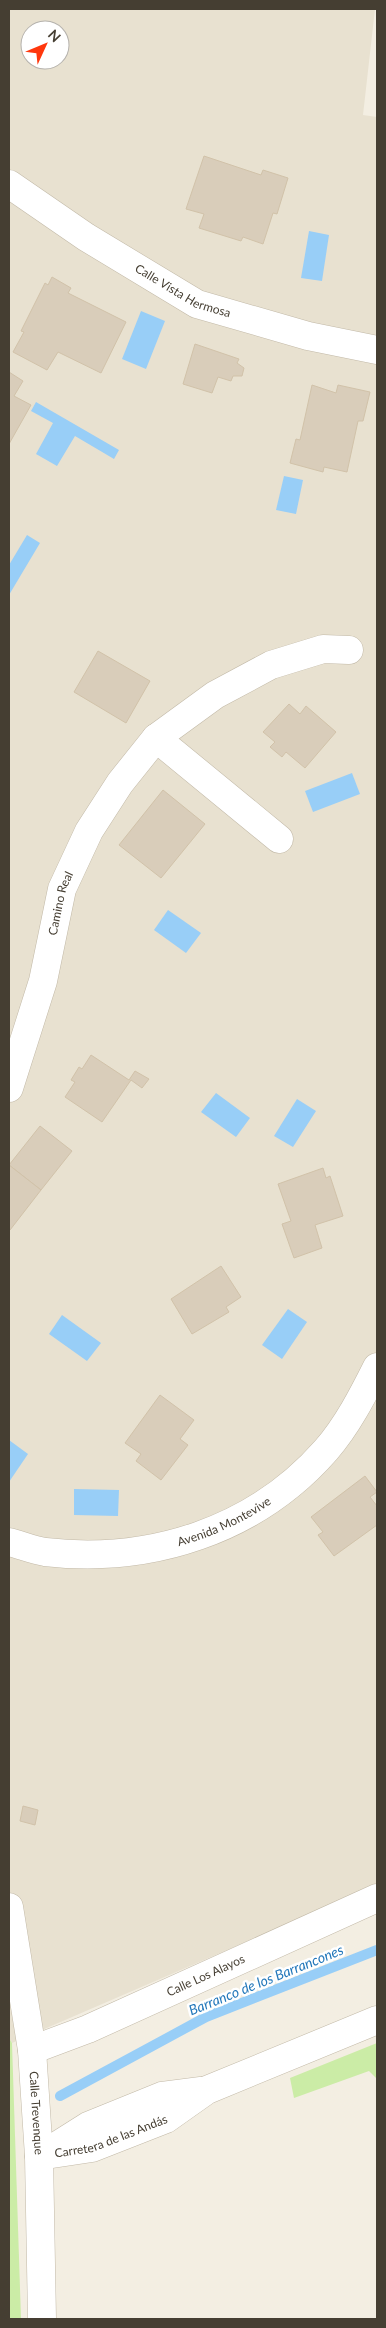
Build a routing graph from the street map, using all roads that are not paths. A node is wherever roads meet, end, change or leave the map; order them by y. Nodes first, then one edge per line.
1 (9, 184) edge
2 (377, 350) edge
3 (348, 650) dead end
4 (156, 738) junction
5 (279, 839) dead end
6 (9, 1088) edge
7 (377, 1366) edge
8 (9, 1542) edge
9 (377, 1898) edge
10 (9, 1907) edge
11 (377, 2020) edge
12 (32, 2050) junction
13 (39, 2156) junction
14 (42, 2319) edge

1 - 2 street, Calle Vista Hermosa
3 - 4 street, Camino Real
4 - 5 street
4 - 6 street, Camino Real
7 - 8 street, Avenida Montevive
9 - 12 street, Calle Los Alayos
10 - 12 street, Calle Trevenque
11 - 13 street, Carretera de las Andás
12 - 13 street, Calle Trevenque
13 - 14 street, Calle Trevenque

